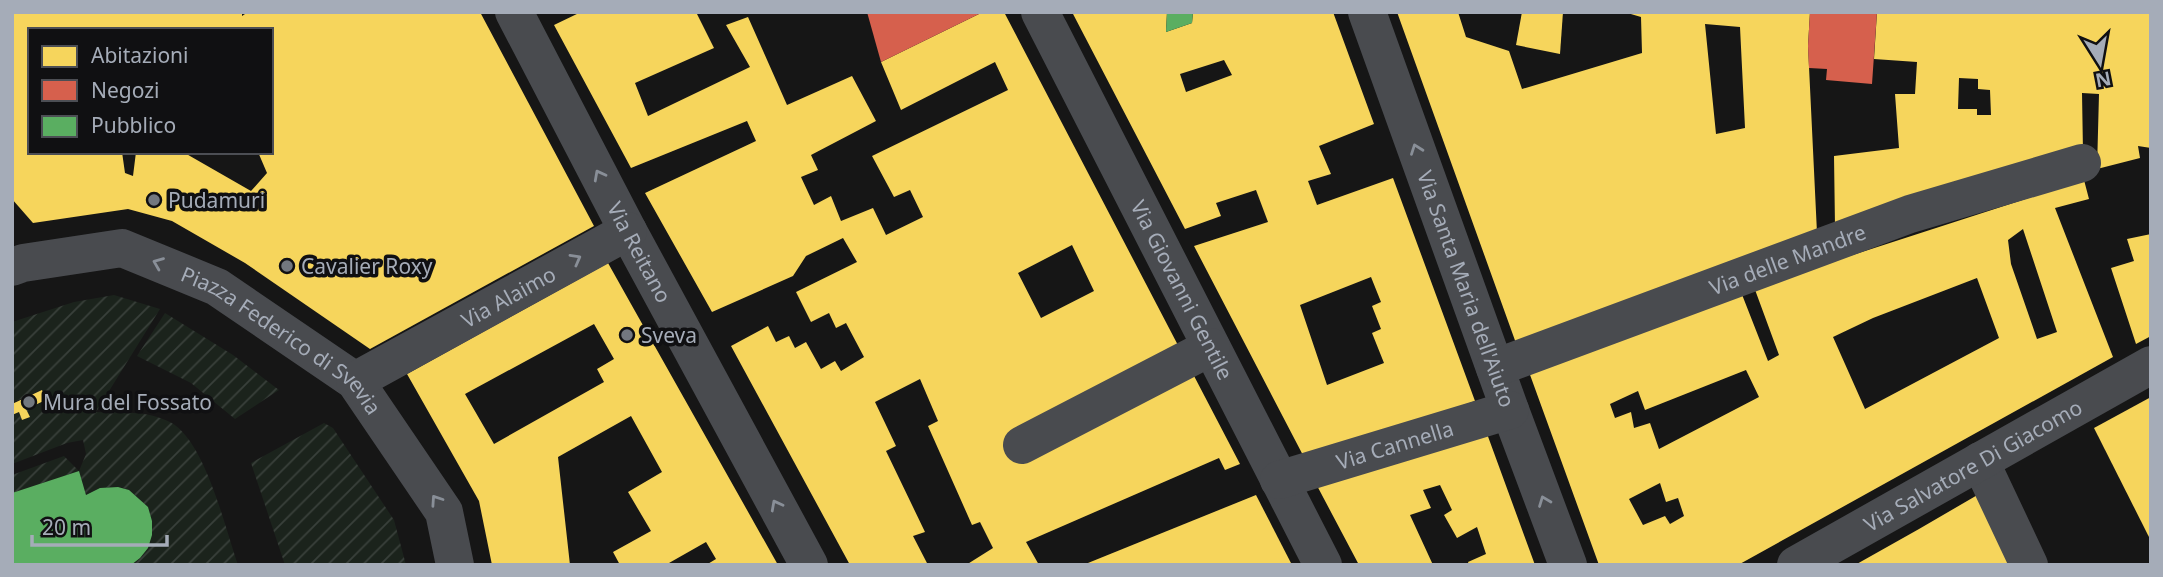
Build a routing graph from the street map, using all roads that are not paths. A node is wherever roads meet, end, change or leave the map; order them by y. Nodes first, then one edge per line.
1 (514, 12) edge
2 (1040, 12) edge
3 (1367, 12) edge
4 (2082, 163) dead end
5 (628, 231) junction
6 (16, 260) edge
7 (1211, 347) junction
8 (2151, 365) edge
9 (1495, 368) junction
10 (371, 372) junction
11 (1510, 410) junction
12 (1022, 445) dead end
13 (1980, 461) junction
14 (1279, 480) junction
15 (1815, 560) edge
16 (454, 565) edge
17 (808, 565) edge
18 (1323, 565) edge
19 (1568, 565) edge
20 (2029, 565) edge

5 -> 1 street, Via Reitano
2 - 7 street, Via Giovanni Gentile
9 -> 3 street, Via Santa Maria dell'Aiuto
4 - 9 street, Via delle Mandre
10 -> 5 street, Via Alaimo
17 -> 5 street, Via Reitano
10 -> 6 street, Piazza Federico di Svevia
7 - 12 street
7 - 14 street, Via Giovanni Gentile
8 - 13 street, Via Salvatore Di Giacomo
9 - 11 street, Via Santa Maria dell'Aiuto
16 -> 10 street, Piazza Federico di Svevia
11 - 14 street, Via Cannella
19 -> 11 street, Via Santa Maria dell'Aiuto
13 - 15 street, Via Salvatore Di Giacomo
13 - 20 street
14 - 18 street, Via Giovanni Gentile

